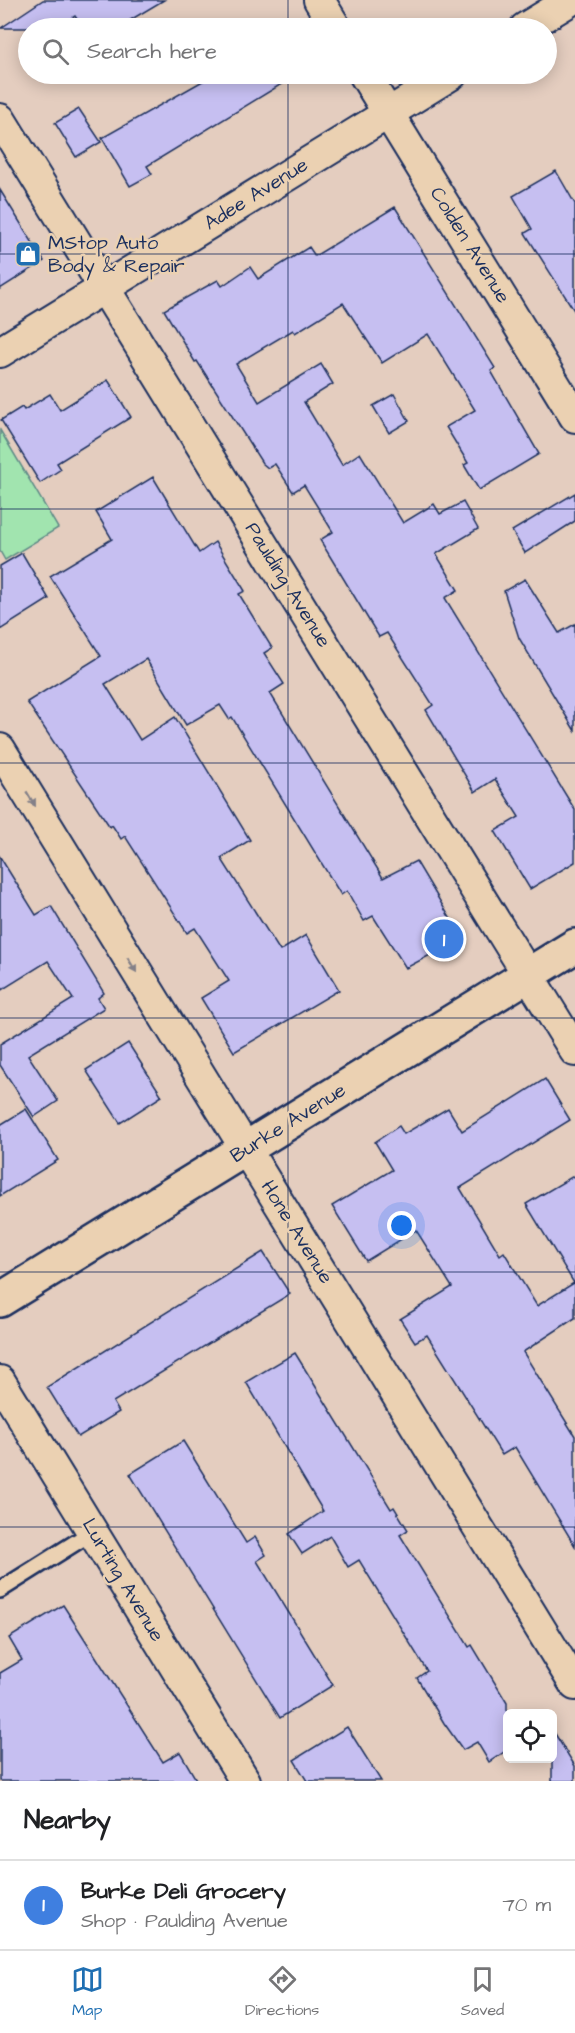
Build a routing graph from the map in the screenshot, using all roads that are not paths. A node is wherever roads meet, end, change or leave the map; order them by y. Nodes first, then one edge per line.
1 (319, 0) edge
2 (572, 0) edge
3 (330, 18) edge
4 (542, 18) edge
5 (370, 84) edge
6 (436, 84) edge
7 (388, 113) junction
8 (0, 119) edge
9 (105, 288) junction
10 (0, 352) edge
11 (575, 417) edge
12 (0, 749) edge
13 (575, 946) edge
14 (528, 975) junction
15 (575, 1051) edge
16 (245, 1149) junction
17 (0, 1300) edge
18 (0, 1381) edge
19 (94, 1531) junction
20 (0, 1590) edge
21 (575, 1685) edge
22 (245, 1781) edge

1 - 3 street
2 - 4 street
5 - 7 street, Colden Avenue
6 - 7 street, Adee Avenue
7 - 9 street, Adee Avenue
7 - 11 street, Colden Avenue
8 - 9 street, Paulding Avenue
9 - 10 street, Adee Avenue
9 - 14 street, Paulding Avenue
12 -> 16 street, Hone Avenue
13 - 14 main road, Burke Avenue
14 - 15 street, Paulding Avenue
14 - 16 main road, Burke Avenue
16 - 17 main road, Burke Avenue
16 - 21 street, Hone Avenue
18 - 19 street, Lurting Avenue
19 - 20 lane
19 - 22 street, Lurting Avenue

